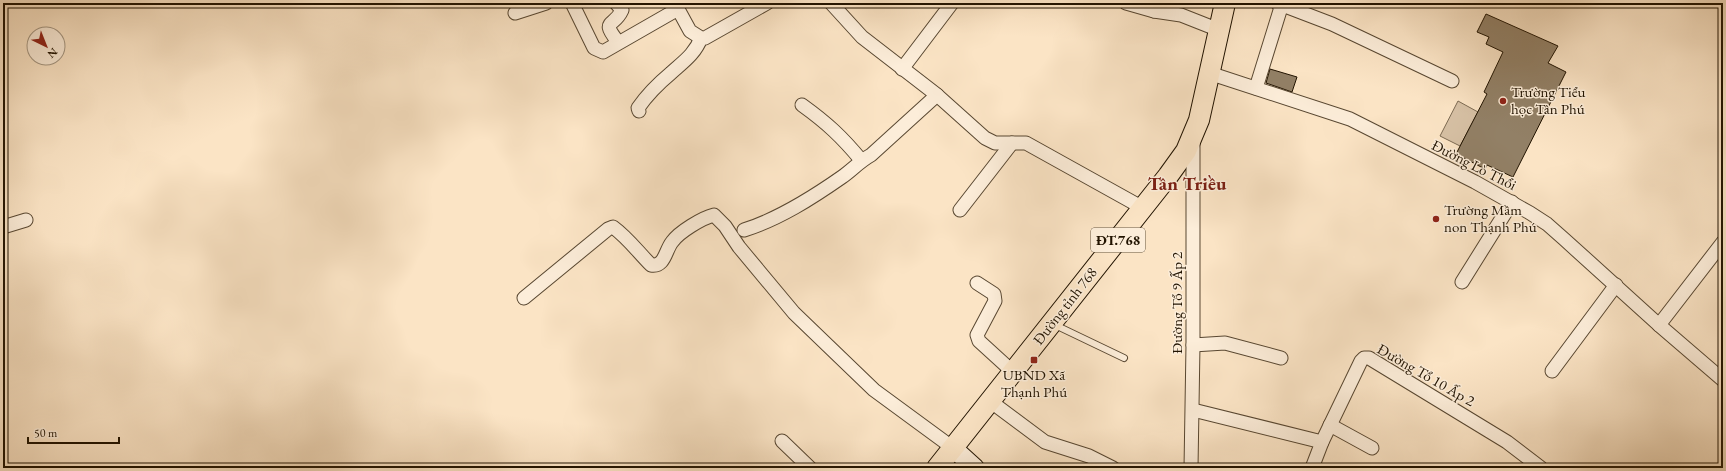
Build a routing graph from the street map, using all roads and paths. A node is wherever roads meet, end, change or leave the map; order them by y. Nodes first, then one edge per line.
1 (546, 3) edge
2 (572, 3) edge
3 (616, 3) edge
4 (767, 3) edge
5 (831, 3) edge
6 (952, 3) edge
7 (1126, 3) edge
8 (1225, 3) edge
9 (1280, 4) edge
10 (678, 6) edge
11 (1155, 7) edge
12 (515, 13) dead end
13 (1219, 30) junction
14 (701, 38) junction
15 (618, 42) junction
16 (902, 69) junction
17 (1209, 72) junction
18 (1452, 81) dead end
19 (1256, 88) junction
20 (937, 96) junction
21 (802, 105) dead end
22 (639, 111) dead end
23 (1193, 137) junction
24 (1012, 143) junction
25 (861, 160) junction
26 (1512, 202) junction
27 (1143, 208) junction
28 (960, 210) dead end
29 (26, 220) dead end
30 (3, 227) edge
31 (744, 230) dead end
32 (1723, 242) edge
33 (1462, 282) dead end
34 (977, 284) dead end
35 (1616, 285) junction
36 (524, 298) dead end
37 (1052, 323) junction
38 (1659, 325) junction
39 (1193, 345) junction
40 (1124, 358) dead end
41 (1282, 358) dead end
42 (1552, 371) dead end
43 (1013, 372) junction
44 (1723, 380) edge
45 (990, 402) junction
46 (1192, 410) junction
47 (1330, 425) junction
48 (782, 441) dead end
49 (1322, 442) junction
50 (953, 448) junction
51 (1372, 448) dead end
52 (810, 468) edge
53 (937, 468) edge
54 (975, 468) edge
55 (1112, 468) edge
56 (1191, 468) edge
57 (1312, 468) edge
58 (1541, 468) edge

1 - 12 street
2 - 15 street
3 - 15 street
4 - 14 street
5 - 16 street
6 - 16 street
7 - 11 street
8 - 13 main road, Đường tỉnh 768 / ĐT.768
9 - 18 street
9 - 19 street
10 - 14 street
10 - 15 street
11 - 13 street
13 - 17 main road, Đường tỉnh 768 / ĐT.768
14 - 22 street
16 - 20 street
17 - 19 street, Đường Lò Thổi
17 - 23 main road, Đường tỉnh 768 / ĐT.768
19 - 26 street, Đường Lò Thổi
20 - 24 street
20 - 25 street
21 - 25 street
23 - 27 main road, Đường tỉnh 768 / ĐT.768
23 - 39 street, Đường Tổ 9 Ấp 2
24 - 27 street
24 - 28 street
25 - 31 street
26 - 33 street
26 - 35 street, Đường Lò Thổi
27 - 37 main road, Đường tỉnh 768 / ĐT.768
29 - 30 street
32 - 38 street
34 - 43 street
35 - 38 street, Đường Lò Thổi
35 - 42 street
36 - 50 street
37 - 40 lane
37 - 43 main road, Đường tỉnh 768 / ĐT.768
38 - 44 street, Đường Lò Thổi
39 - 41 street
39 - 46 street, Đường Tổ 9 Ấp 2
43 - 45 main road, Đường tỉnh 768 / ĐT.768
45 - 50 main road, Đường tỉnh 768 / ĐT.768
45 - 55 street
46 - 49 street
46 - 56 street, Đường Tổ 9 Ấp 2
47 - 49 street, Đường Tổ 10 Ấp 2
47 - 51 street
47 - 58 street, Đường Tổ 10 Ấp 2
48 - 52 street
49 - 57 street, Đường Tổ 10 Ấp 2
50 - 53 main road, Đường tỉnh 768 / ĐT.768
50 - 54 street

